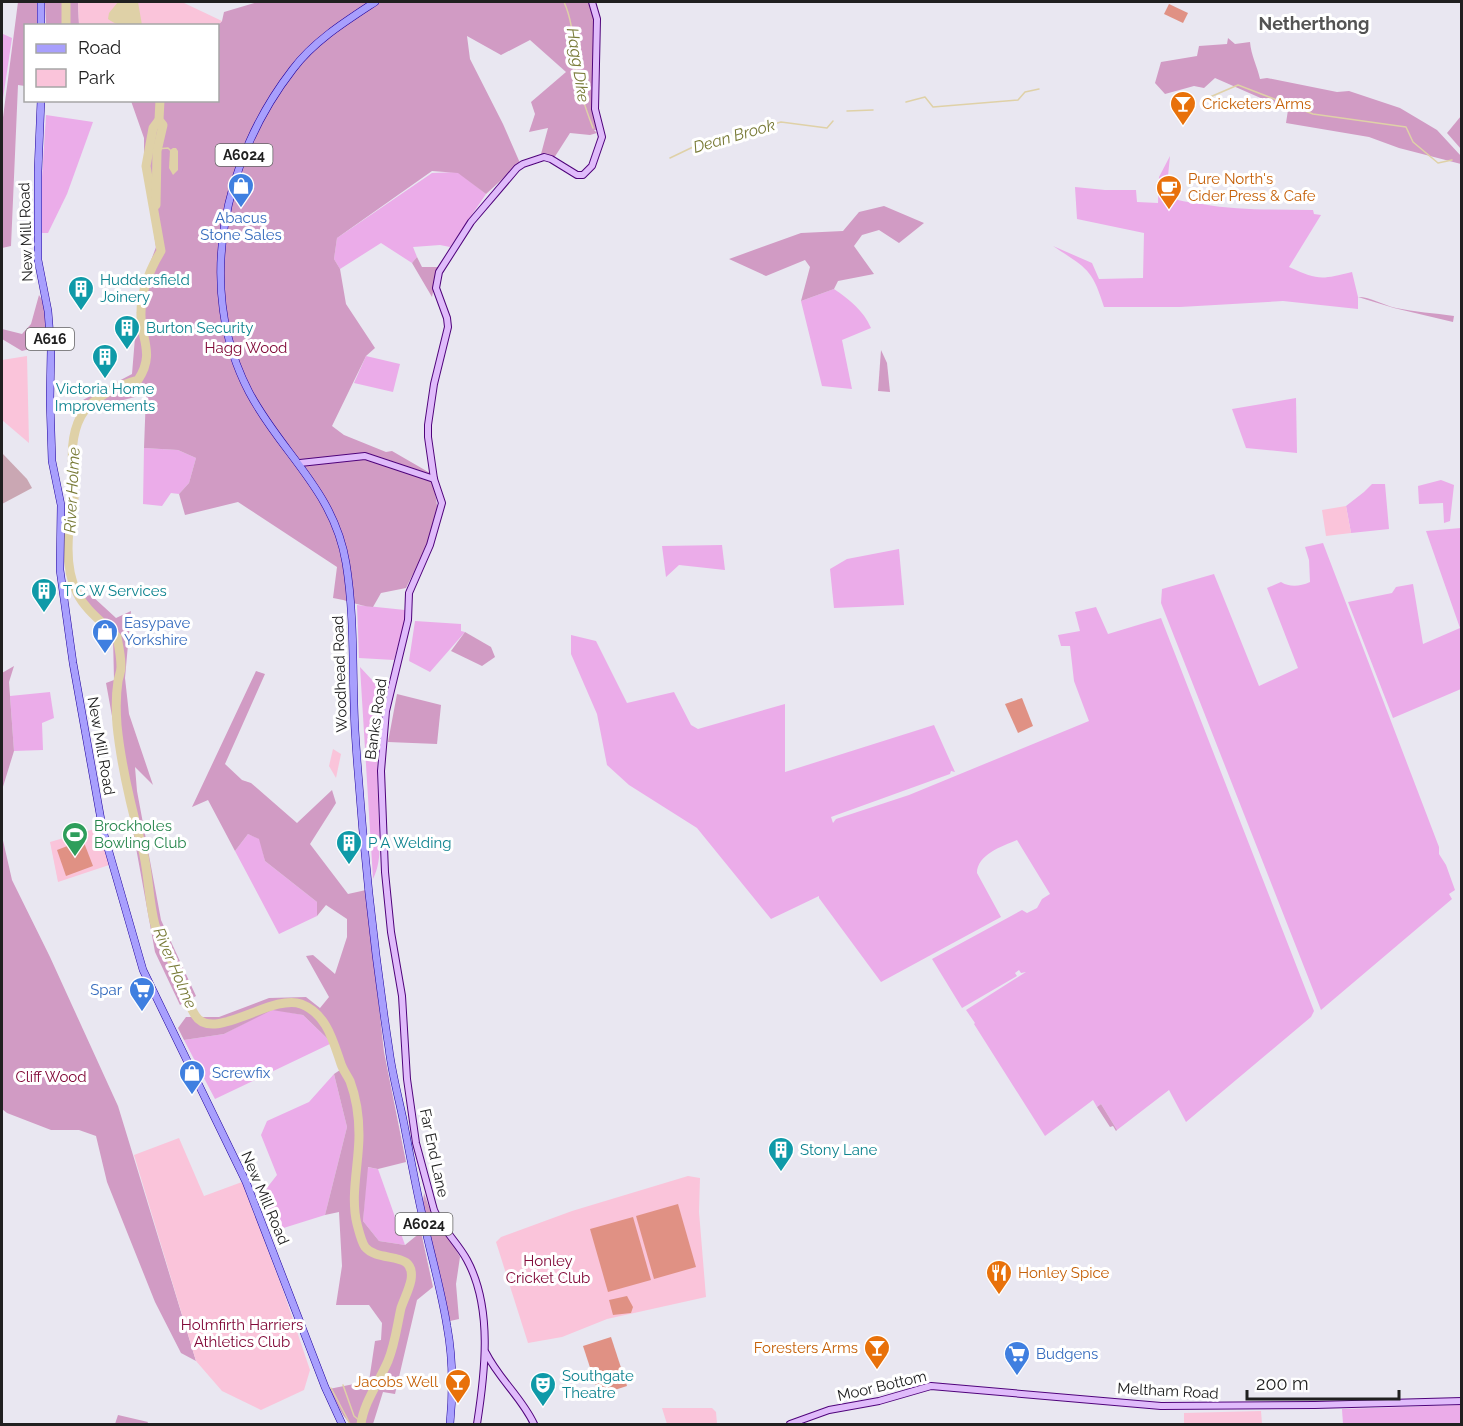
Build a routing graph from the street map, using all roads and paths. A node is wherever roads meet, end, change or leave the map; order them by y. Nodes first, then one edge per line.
1 (41, 2) edge
2 (375, 2) edge
3 (592, 2) edge
4 (41, 24) edge
5 (42, 102) edge
6 (300, 464) junction
7 (434, 479) junction
8 (393, 946) joint
9 (486, 1353) junction
10 (1018, 1393) joint
11 (1461, 1401) edge
12 (342, 1425) edge
13 (450, 1425) edge
14 (477, 1425) edge
15 (534, 1425) edge
16 (790, 1425) edge

1 - 4 main road
2 - 6 main road, Woodhead Road / A6024
3 - 7 street
5 - 12 main road, New Mill Road / A616
6 - 7 street
6 - 13 main road, Woodhead Road / A6024
7 - 8 street, Banks Road
8 - 9 street, Far End Lane
9 - 14 street
9 - 15 street
10 - 11 street, Meltham Road
10 - 16 street, Moor Bottom

